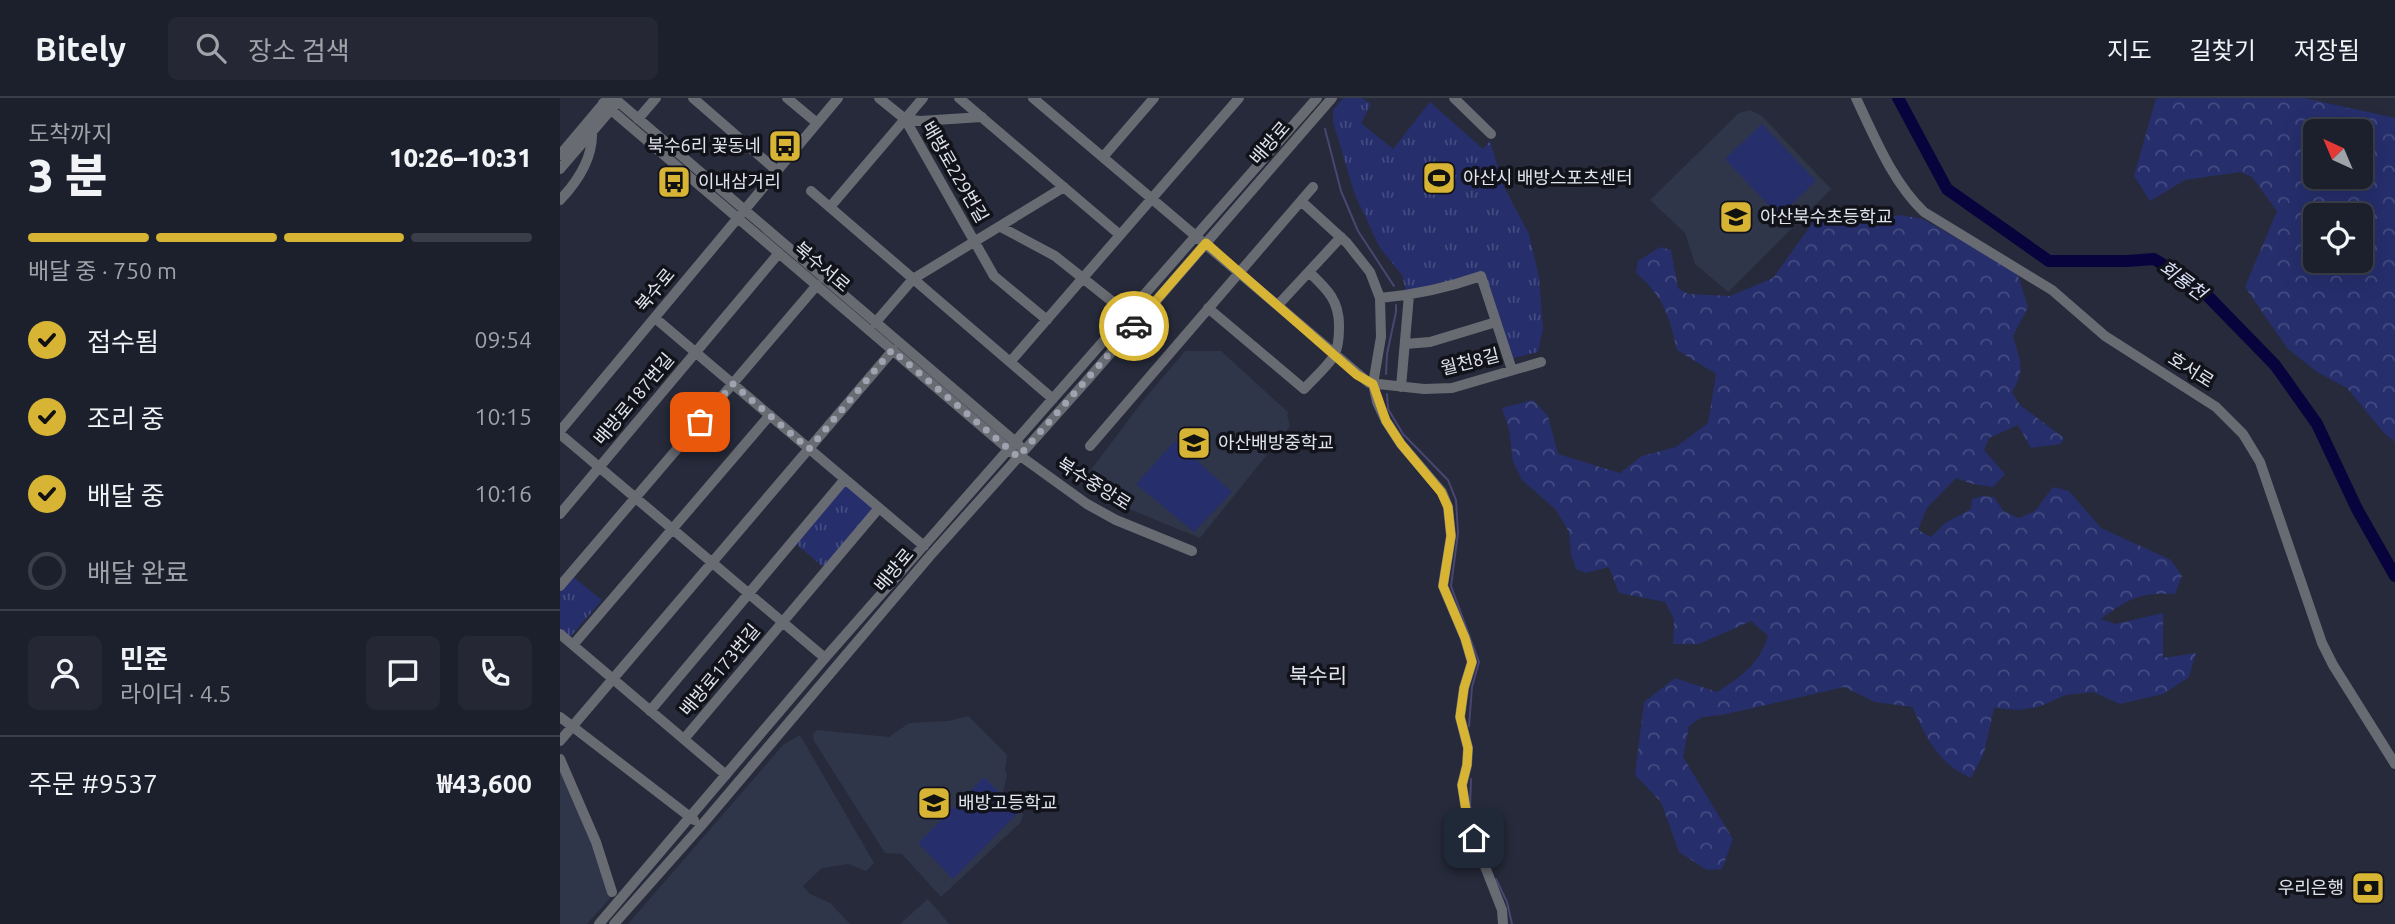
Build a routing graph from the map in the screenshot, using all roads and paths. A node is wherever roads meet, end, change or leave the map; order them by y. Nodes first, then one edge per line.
1 (656, 98) edge
2 (693, 98) edge
3 (787, 98) edge
4 (838, 98) edge
5 (879, 98) edge
6 (923, 98) edge
7 (959, 98) edge
8 (1033, 98) edge
9 (1154, 98) edge
10 (1239, 98) edge
11 (1317, 98) edge
12 (1332, 98) edge
13 (1454, 98) edge
14 (1856, 98) edge
15 (612, 101) edge
16 (982, 117) junction
17 (638, 119) junction
18 (905, 119) junction
19 (817, 123) junction
20 (592, 132) junction
21 (1492, 134) dead end
22 (560, 155) edge
23 (1103, 157) junction
24 (777, 171) junction
25 (560, 172) edge
26 (1064, 187) junction
27 (1313, 187) dead end
28 (569, 190) junction
29 (811, 191) dead end
30 (1153, 198) junction
31 (560, 200) edge
32 (1301, 201) junction
33 (830, 208) junction
34 (740, 214) junction
35 (1001, 227) junction
36 (1120, 235) junction
37 (1341, 237) junction
38 (1202, 240) junction
39 (975, 243) junction
40 (779, 253) junction
41 (1239, 271) junction
42 (1308, 272) junction
43 (1084, 277) junction
44 (913, 279) junction
45 (817, 285) junction
46 (1409, 295) junction
47 (1380, 298) junction
48 (1278, 305) junction
49 (1208, 307) junction
50 (1128, 314) junction
51 (655, 318) junction
52 (1047, 320) junction
53 (1496, 322) junction
54 (875, 323) junction
55 (1405, 344) junction
56 (892, 350) junction
57 (696, 353) junction
58 (1334, 355) junction
59 (1010, 362) junction
60 (1541, 362) dead end
61 (1512, 370) junction
62 (733, 384) junction
63 (1373, 384) junction
64 (1401, 387) junction
65 (1053, 399) junction
66 (770, 415) junction
67 (560, 433) edge
68 (1090, 446) dead end
69 (809, 449) junction
70 (1017, 451) junction
71 (599, 467) junction
72 (845, 480) junction
73 (635, 498) junction
74 (879, 508) junction
75 (560, 514) edge
76 (672, 529) junction
77 (924, 546) junction
78 (1192, 551) dead end
79 (712, 562) junction
80 (560, 586) edge
81 (749, 594) junction
82 (783, 622) junction
83 (560, 634) edge
84 (573, 645) junction
85 (825, 658) junction
86 (613, 679) junction
87 (650, 711) junction
88 (560, 717) edge
89 (572, 727) junction
90 (684, 739) junction
91 (560, 741) edge
92 (560, 759) edge
93 (2395, 764) edge
94 (726, 775) junction
95 (690, 817) junction
96 (701, 825) junction
97 (612, 892) dead end
98 (599, 924) edge
99 (614, 924) edge
100 (1503, 924) edge

1 - 17 street
2 - 24 street
3 - 19 street
4 - 19 street, 북수로
5 - 18 street, 배방로229번길
6 - 18 street, 배방로229번길
7 - 16 street
8 - 23 street
9 - 23 street
10 - 30 street
11 - 38 street, 배방로
12 - 38 street, 배방로
13 - 21 street
14 - 93 street, 호서로
15 - 17 street, 북수서로
15 - 20 street
15 - 22 street
15 - 34 street, 북수서로
16 - 18 street, 배방로229번길
16 - 26 street
17 - 34 street, 북수서로
18 - 33 street, 배방로229번길
18 - 39 street, 배방로229번길
19 - 24 street, 북수로
20 - 25 street
20 - 28 street
23 - 30 street
24 - 34 street, 북수로
25 - 28 street
26 - 35 street, 배방로229번길
26 - 36 street
27 - 32 street
28 - 31 street
29 - 33 street
30 - 36 street
30 - 38 street
32 - 37 street
32 - 41 street
33 - 44 street
34 - 40 street, 북수서로
34 - 51 street, 북수로
34 - 54 street, 북수서로
35 - 39 street, 배방로229번길
35 - 43 street, 배방로229번길
36 - 43 street
37 - 42 street
37 - 47 street
38 - 41 street
38 - 50 street, 배방로
38 - 70 street, 배방로
39 - 44 street, 배방로229번길
39 - 52 street, 배방로229번길
40 - 45 street, 북수서로
40 - 57 street, 배방로187번길
41 - 48 street
41 - 49 street
42 - 48 street
42 - 58 street
43 - 50 street, 배방로229번길
43 - 52 street
44 - 54 street, 배방로229번길
44 - 59 street
45 - 56 street, 북수서로
45 - 62 street
46 - 47 street
46 - 53 street
46 - 55 street
47 - 63 street
48 - 58 street
49 - 58 street
49 - 68 street
50 - 65 street, 배방로
51 - 57 street
51 - 67 street, 북수로
52 - 59 street
53 - 55 street
53 - 61 street
54 - 70 street, 북수서로
55 - 64 street
56 - 69 street
56 - 70 street, 북수서로
57 - 62 street
57 - 71 street, 배방로187번길
58 - 63 street
59 - 65 street
60 - 61 street, 월천8길
61 - 64 street, 월천8길
62 - 66 street
62 - 73 street
63 - 64 street, 월천8길
63 - 100 street
65 - 70 street, 배방로
66 - 69 street
66 - 76 street
67 - 71 street, 배방로187번길
69 - 72 street
69 - 79 street
70 - 77 street, 배방로
70 - 78 street, 북수중앙로
70 - 96 street, 배방로
71 - 73 street, 배방로187번길
71 - 75 street
72 - 74 street
72 - 81 street
73 - 76 street, 배방로187번길
73 - 80 street
74 - 77 street
74 - 82 street
76 - 79 street, 배방로187번길
76 - 84 street
77 - 85 street, 배방로
79 - 81 street, 배방로187번길
79 - 86 street
81 - 82 street, 배방로187번길
81 - 87 street, 배방로173번길
82 - 85 street, 배방로187번길
82 - 90 street, 배방로173번길
83 - 84 street, 배방로173번길
84 - 86 street, 배방로173번길
85 - 94 street, 배방로
86 - 87 street, 배방로173번길
86 - 89 street
87 - 90 street, 배방로173번길
88 - 89 street
89 - 91 street
89 - 95 street
90 - 94 street, 배방로173번길
92 - 97 street
94 - 95 street, 배방로
95 - 96 street
95 - 98 street, 배방로
96 - 99 street, 배방로

